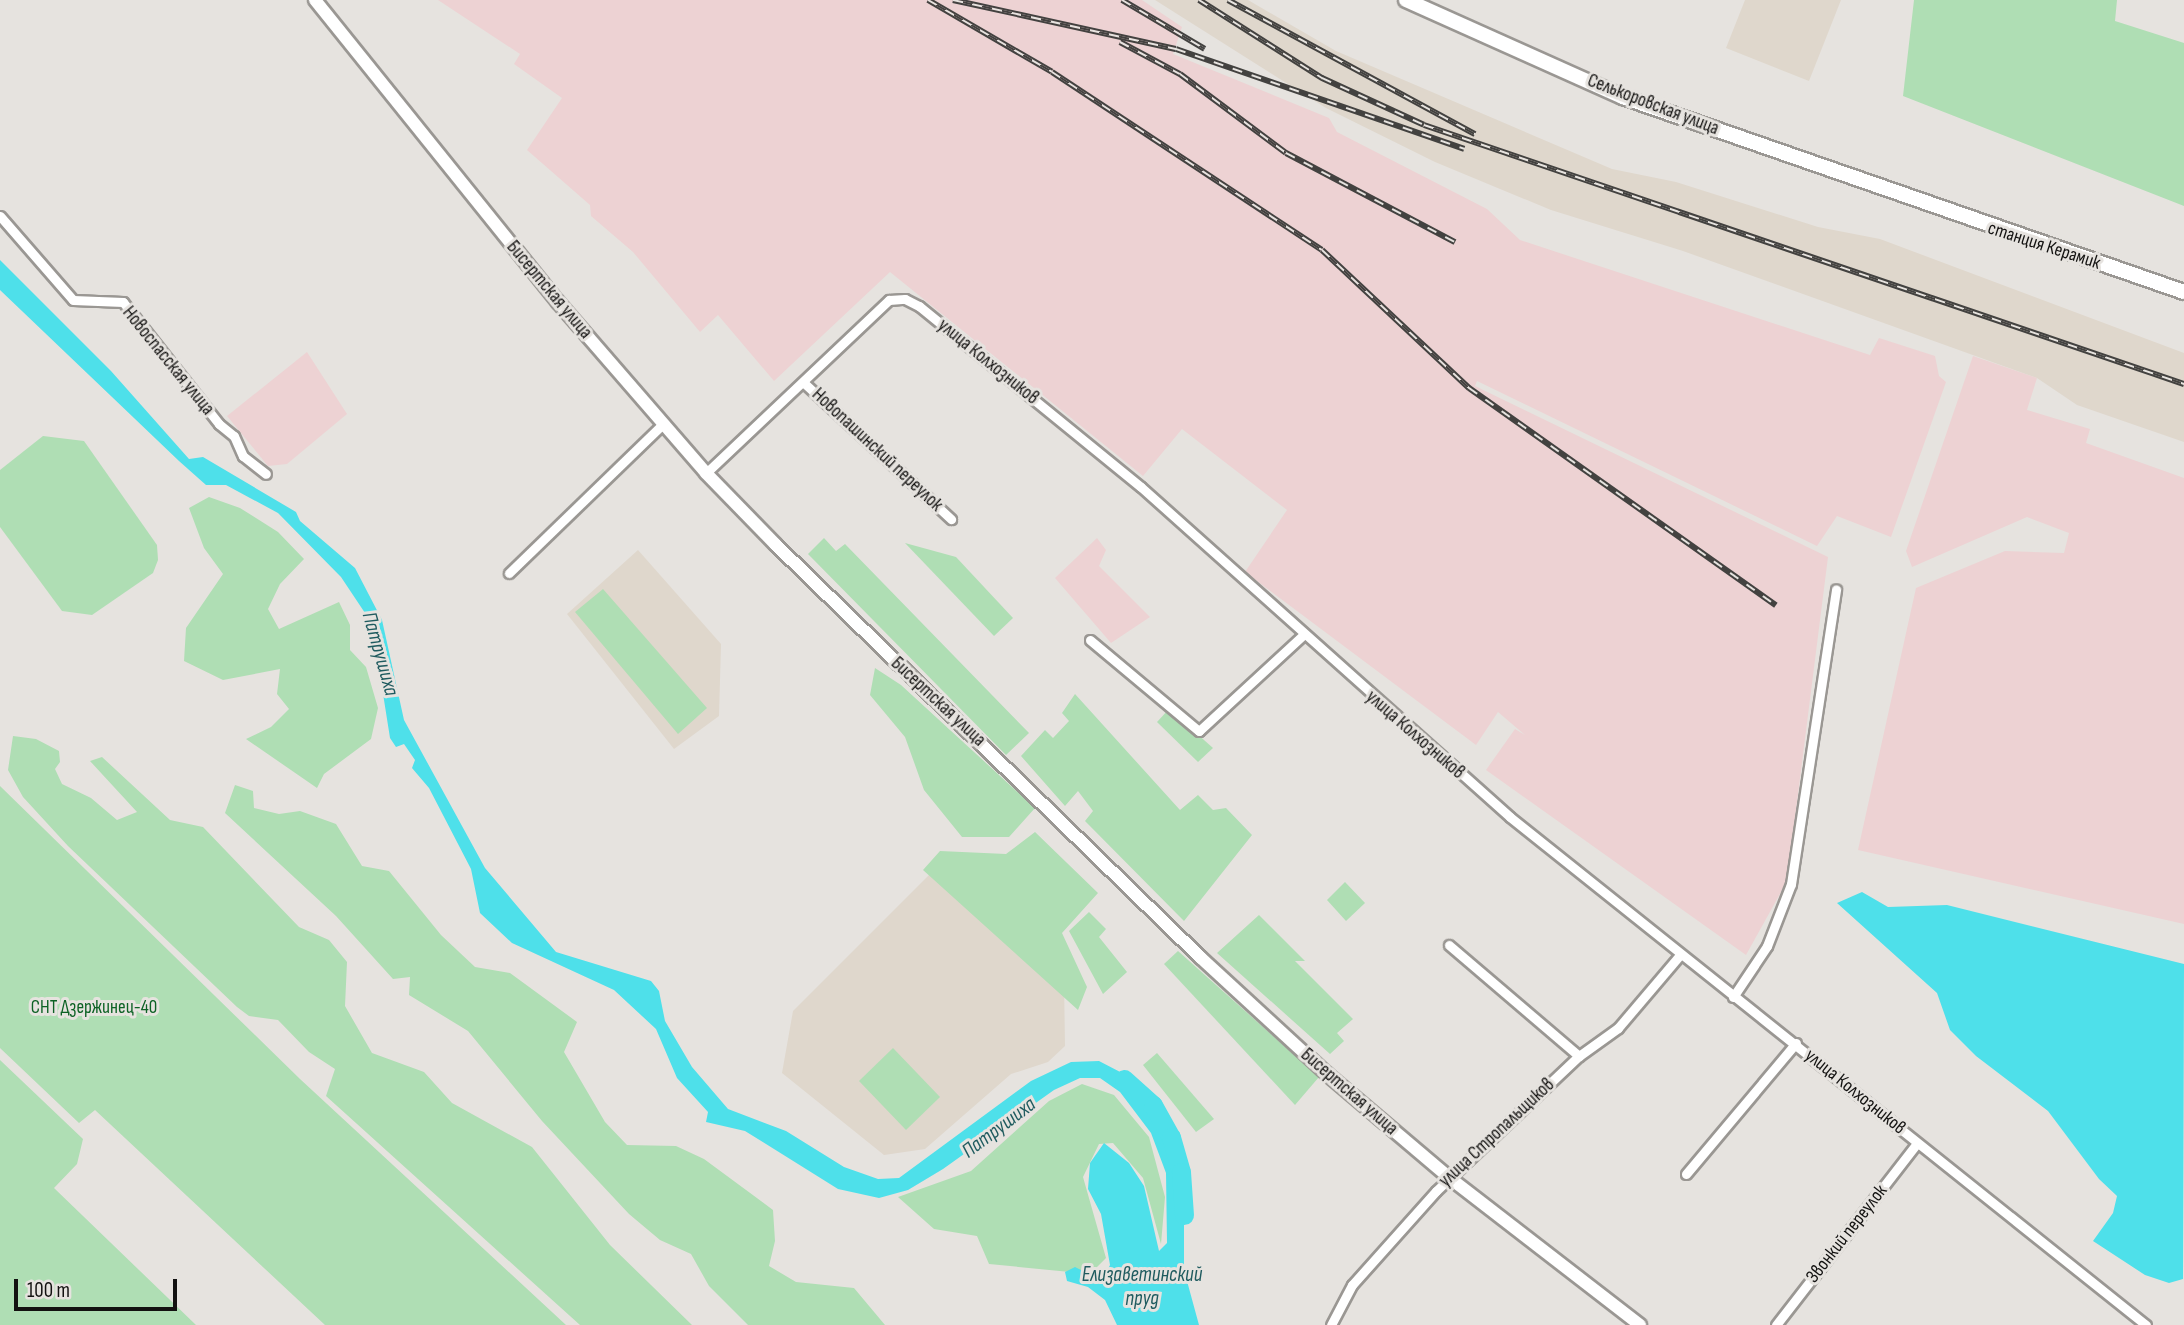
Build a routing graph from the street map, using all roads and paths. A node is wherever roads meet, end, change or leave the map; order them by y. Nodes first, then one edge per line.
1 (315, 0) edge
2 (1406, 0) edge
3 (1905, 197) joint
4 (0, 216) edge
5 (2184, 292) edge
6 (803, 382) junction
7 (663, 424) junction
8 (706, 473) junction
9 (266, 474) dead end
10 (951, 519) dead end
11 (509, 573) dead end
12 (1836, 589) dead end
13 (1303, 635) junction
14 (1090, 640) dead end
15 (1448, 945) dead end
16 (1679, 956) junction
17 (1733, 997) junction
18 (1796, 1043) junction
19 (1579, 1056) junction
20 (1917, 1143) junction
21 (1686, 1174) dead end
22 (1451, 1179) junction
23 (1331, 1325) edge
24 (1640, 1325) edge
25 (1776, 1325) edge
26 (2146, 1325) edge

1 - 7 main road, Бисертская улица
2 - 3 main road, Селькоровская улица
3 - 5 main road, станция Керамик
4 - 9 street, Новоспасская улица
6 - 8 street, улица Колхозников
6 - 10 street, Новопашинский переулок
6 - 13 street, улица Колхозников
7 - 8 main road, Бисертская улица
7 - 11 street
8 - 22 main road, Бисертская улица
12 - 17 street
13 - 14 street
13 - 16 street, улица Колхозников
15 - 19 street
16 - 17 street, улица Колхозников
16 - 19 street, улица Стропальщиков
17 - 18 street, улица Колхозников
18 - 20 street, улица Колхозников
18 - 21 street
19 - 22 street, улица Стропальщиков
20 - 25 street, Звонкий переулок
20 - 26 street, улица Колхозников
22 - 23 street, улица Стропальщиков
22 - 24 main road, Бисертская улица

